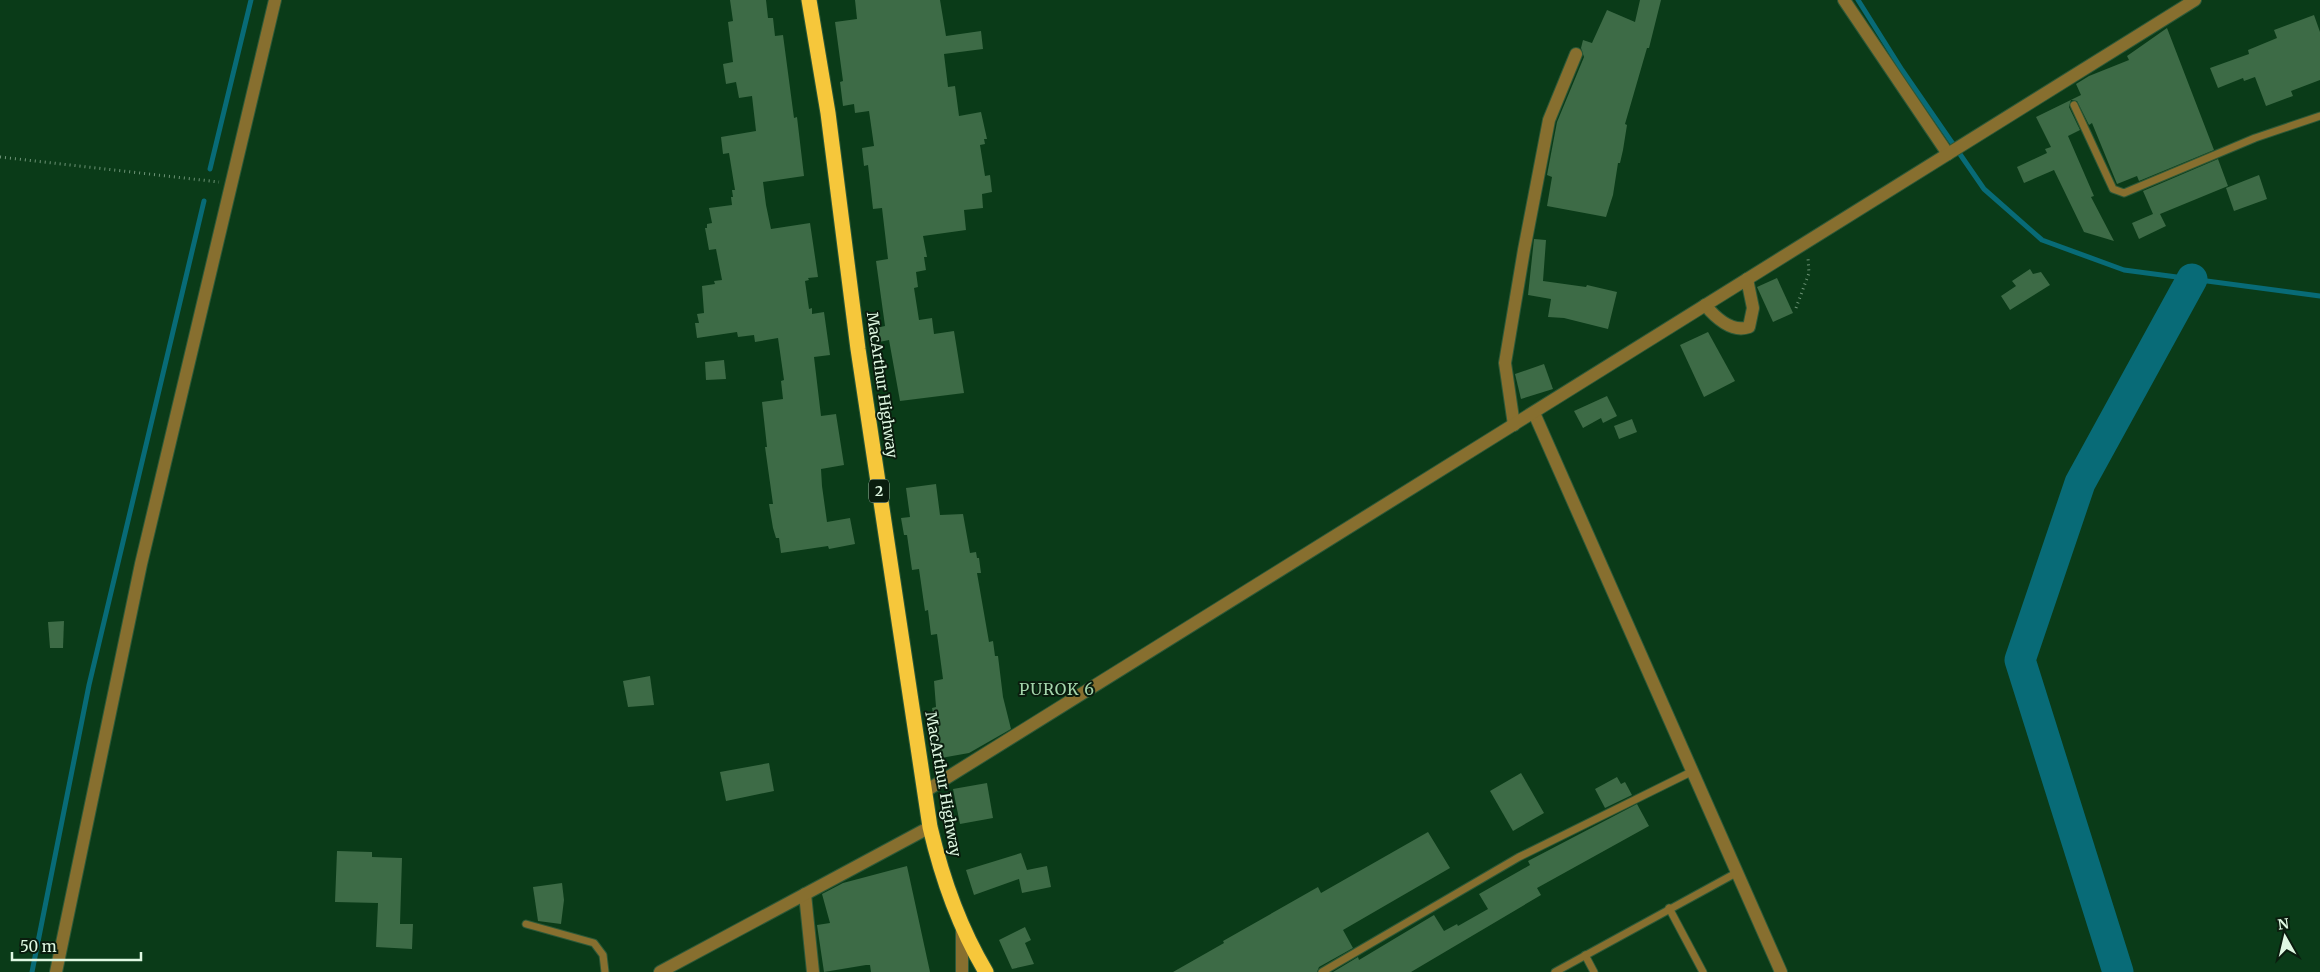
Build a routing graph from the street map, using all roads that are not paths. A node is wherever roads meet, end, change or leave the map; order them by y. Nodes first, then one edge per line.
1 (275, 0) edge
2 (809, 0) edge
3 (1844, 0) edge
4 (2195, 0) edge
5 (1576, 54) dead end
6 (2074, 105) dead end
7 (2320, 116) edge
8 (1951, 152) junction
9 (1746, 278) junction
10 (1705, 305) junction
11 (1534, 413) junction
12 (1514, 425) junction
13 (1691, 772) junction
14 (924, 792) junction
15 (930, 827) junction
16 (1736, 873) junction
17 (805, 894) junction
18 (1669, 908) junction
19 (526, 924) dead end
20 (962, 926) junction
21 (1585, 955) junction
22 (56, 972) edge
23 (606, 972) edge
24 (660, 972) edge
25 (813, 972) edge
26 (962, 972) edge
27 (986, 972) edge
28 (1322, 972) edge
29 (1555, 972) edge
30 (1594, 972) edge
31 (1703, 972) edge
32 (1781, 972) edge

1 - 22 street
2 - 14 highway, MacArthur Highway / 2
3 - 8 street
4 - 8 street
5 - 12 street
6 - 7 lane
8 - 9 street
9 - 10 street
9 - 10 street
10 - 11 street
11 - 12 street
11 - 13 street
12 - 14 street
13 - 16 street
13 - 28 lane
14 - 15 highway, MacArthur Highway / 2
15 - 17 street
15 - 20 highway, MacArthur Highway / 2
16 - 18 lane
16 - 32 street
17 - 24 street
17 - 25 street
18 - 21 lane
18 - 31 lane
19 - 23 lane
20 - 26 street
20 - 27 highway, MacArthur Highway / 2
21 - 29 lane
21 - 30 lane

